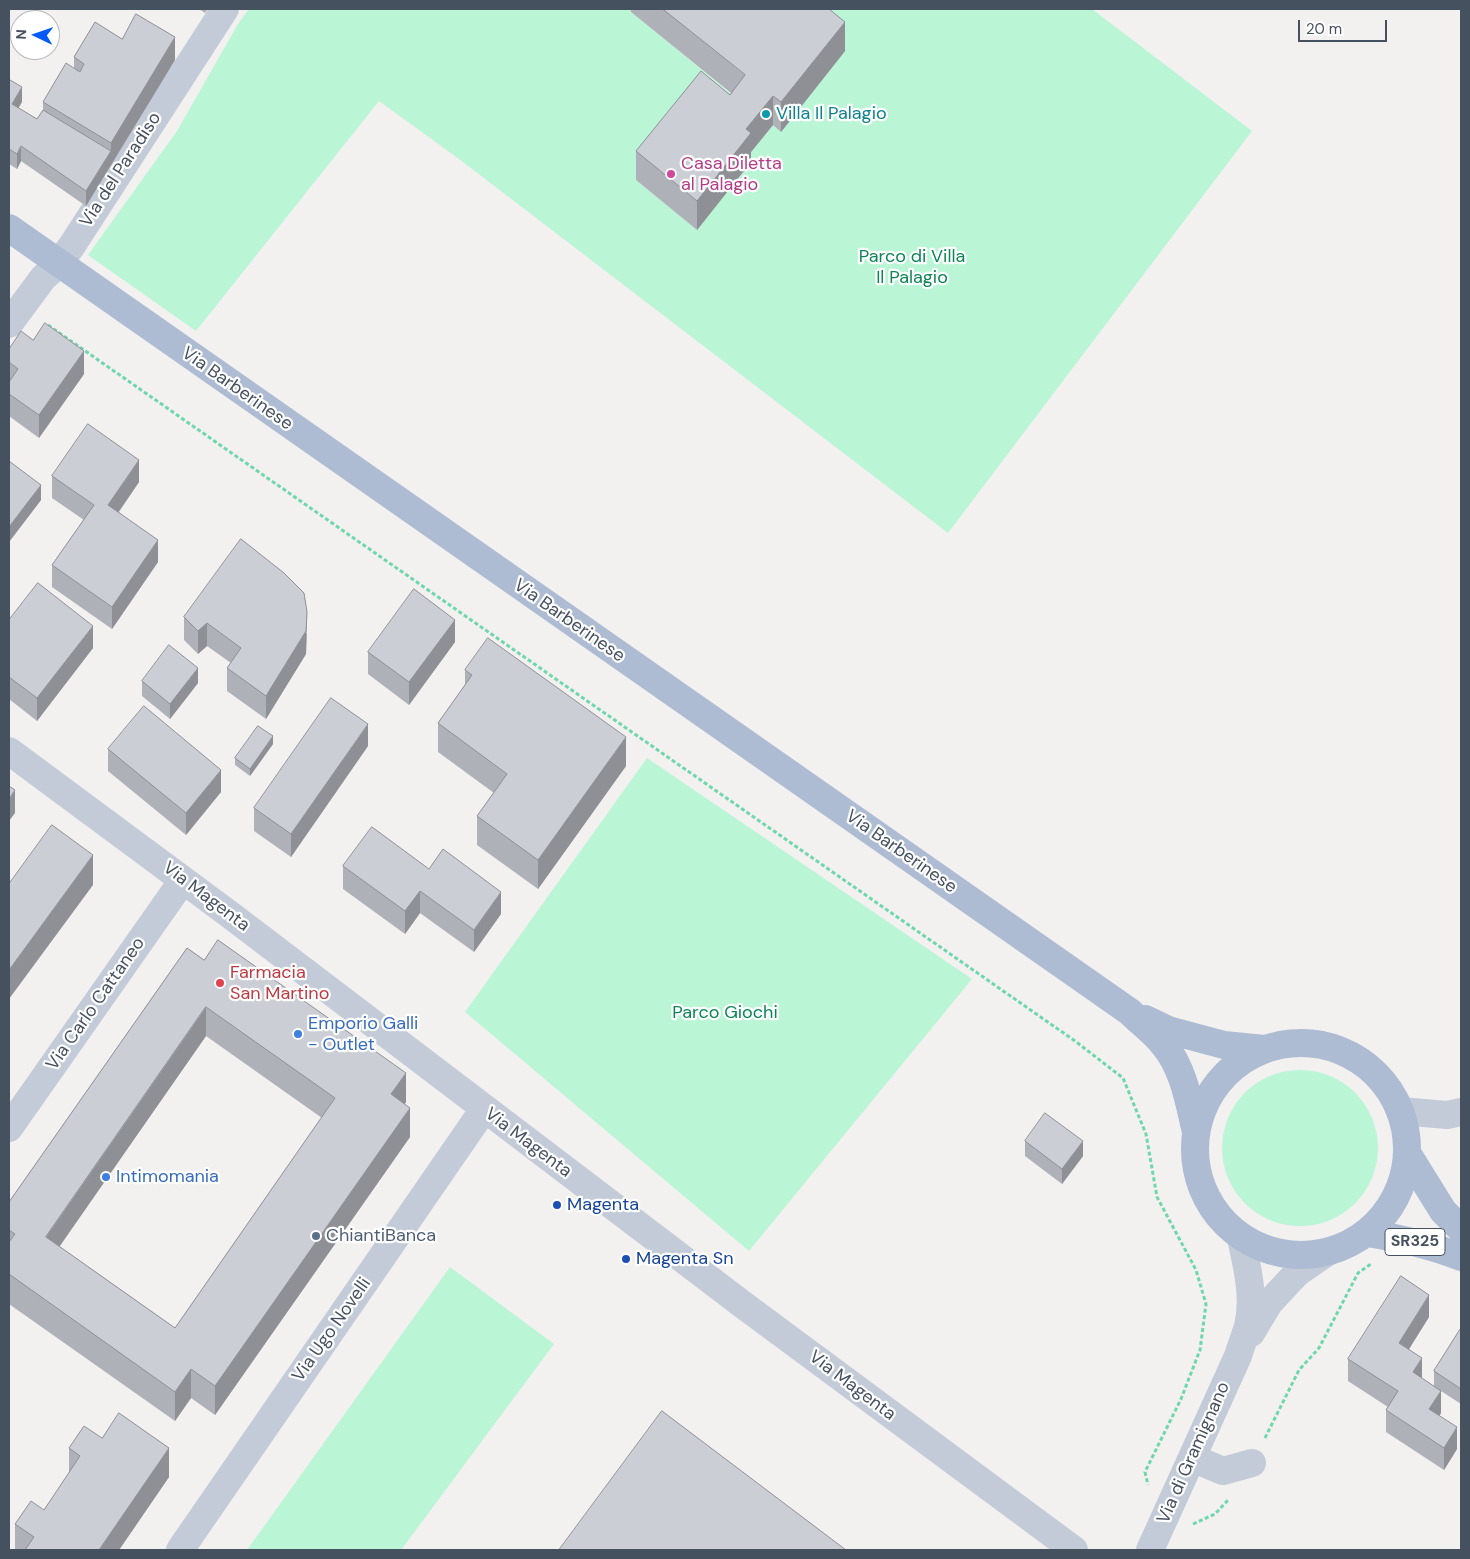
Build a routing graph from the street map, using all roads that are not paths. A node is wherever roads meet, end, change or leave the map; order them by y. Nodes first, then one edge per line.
1 (225, 9) edge
2 (9, 228) edge
3 (58, 264) junction
4 (14, 317) edge
5 (9, 751) edge
6 (183, 880) junction
7 (1130, 1012) junction
8 (1264, 1049) junction
9 (484, 1109) junction
10 (1400, 1112) junction
11 (1461, 1112) edge
12 (9, 1128) edge
13 (1196, 1132) junction
14 (1407, 1153) junction
15 (1461, 1229) edge
16 (1367, 1233) junction
17 (1241, 1238) junction
18 (1326, 1253) junction
19 (1461, 1257) edge
20 (1238, 1356) junction
21 (1192, 1458) junction
22 (1252, 1463) road end
23 (180, 1550) edge
24 (1074, 1550) edge
25 (1150, 1550) edge

1 - 3 street, Via del Paradiso
2 - 3 main road, Via Barberinese
3 - 4 street, Via del Paradiso
3 - 7 main road, Via Barberinese
5 - 6 street, Via Magenta
6 - 9 street, Via Magenta
6 - 12 street, Via Carlo Cattaneo
7 - 8 main road, Via Barberinese
7 - 13 main road, Via Barberinese
8 - 10 main road, Via Barberinese
8 - 13 main road, Via Barberinese
9 - 23 street, Via Ugo Novelli
9 - 24 street, Via Magenta
10 - 11 street
10 - 14 main road, Via Barberinese
13 - 17 main road, Via Barberinese
14 - 15 main road, Via Barberinese / SR325
14 - 16 main road, Via Barberinese
16 - 18 main road, Via Barberinese
16 - 19 main road, SR325
17 - 18 main road, Via Barberinese
17 - 20 street, Via di Gramignano
18 - 20 street, Via di Gramignano
20 - 21 street, Via di Gramignano
21 - 22 street
21 - 25 street, Via di Gramignano

